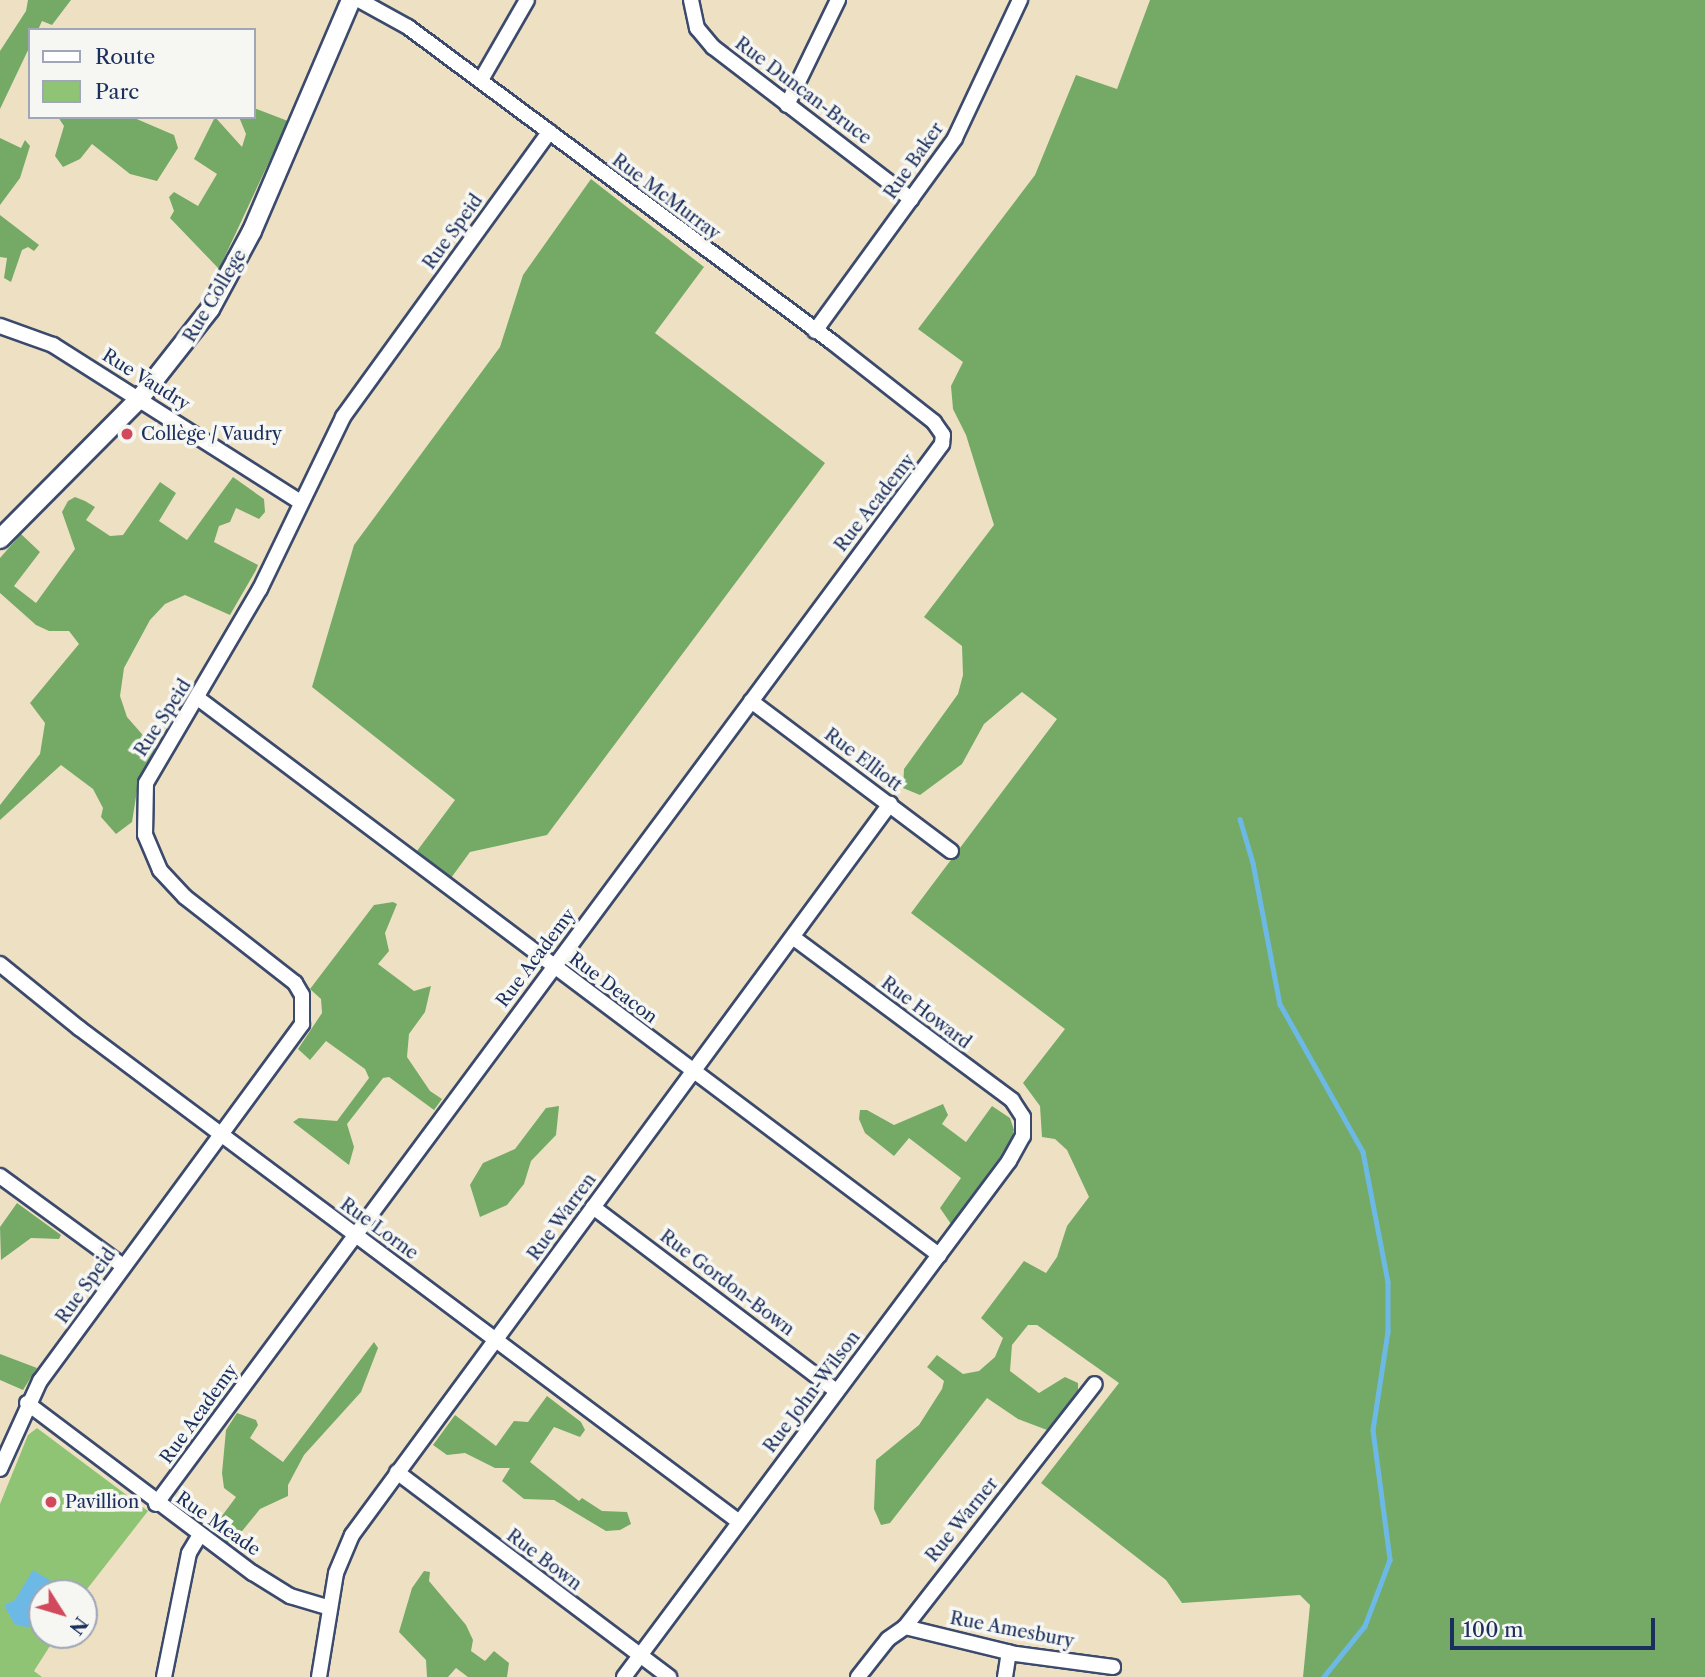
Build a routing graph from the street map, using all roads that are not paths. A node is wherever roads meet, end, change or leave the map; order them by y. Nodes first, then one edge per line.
1 (351, 0) edge
2 (359, 0) edge
3 (527, 0) edge
4 (691, 0) edge
5 (838, 0) edge
6 (1020, 0) edge
7 (481, 80) junction
8 (787, 105) junction
9 (549, 132) junction
10 (911, 199) junction
11 (0, 326) edge
12 (815, 331) junction
13 (140, 398) junction
14 (943, 435) joint
15 (300, 502) junction
16 (0, 539) edge
17 (199, 699) junction
18 (751, 701) junction
19 (890, 804) junction
20 (951, 851) dead end
21 (794, 938) junction
22 (0, 964) edge
23 (552, 968) junction
24 (692, 1071) junction
25 (1025, 1126) joint
26 (222, 1135) junction
27 (0, 1175) edge
28 (593, 1207) junction
29 (354, 1236) junction
30 (939, 1255) junction
31 (123, 1266) junction
32 (495, 1341) junction
33 (1095, 1384) dead end
34 (836, 1391) junction
35 (27, 1403) junction
36 (0, 1469) edge
37 (397, 1472) junction
38 (156, 1504) junction
39 (739, 1522) junction
40 (200, 1535) junction
41 (330, 1608) junction
42 (905, 1627) junction
43 (1009, 1652) junction
44 (639, 1656) junction
45 (1113, 1667) dead end
46 (164, 1677) edge
47 (319, 1677) edge
48 (624, 1677) edge
49 (668, 1677) edge
50 (858, 1677) edge
51 (1005, 1677) edge

1 - 13 street, Rue College
2 - 7 street, Rue McMurray
3 - 7 street
4 - 8 street, Rue Duncan-Bruce
5 - 8 street
6 - 10 street, Rue Baker
7 - 9 street, Rue McMurray
8 - 10 street, Rue Duncan-Bruce
9 - 12 street, Rue McMurray
9 - 15 street, Rue Speid
10 - 12 street, Rue Baker
11 - 13 street, Rue Vaudry
12 - 14 street, Rue McMurray
13 - 15 street, Rue Vaudry
13 - 16 street, Rue College
14 - 18 street, Rue Academy
15 - 17 street, Rue Speid
17 - 23 street, Rue Deacon
17 - 26 street, Rue Speid
18 - 19 street, Rue Elliott
18 - 23 street, Rue Academy
19 - 20 street, Rue Elliott
19 - 21 street, Rue Warren
21 - 24 street, Rue Warren
21 - 25 street, Rue Howard
22 - 26 street, Rue Lorne
23 - 24 street, Rue Deacon
23 - 29 street, Rue Academy
24 - 28 street, Rue Warren
24 - 30 street, Rue Deacon
25 - 30 street, Rue John-Wilson
26 - 29 street, Rue Lorne
26 - 31 street, Rue Speid
27 - 31 street
28 - 32 street, Rue Warren
28 - 34 street, Rue Gordon-Bown
29 - 32 street, Rue Lorne
29 - 38 street, Rue Academy
30 - 34 street, Rue John-Wilson
31 - 35 street, Rue Speid
32 - 37 street, Rue Warren
32 - 39 street, Rue Lorne
33 - 42 street, Rue Warner
34 - 39 street, Rue John-Wilson
35 - 36 street, Rue Speid
35 - 38 street, Rue Meade
37 - 41 street, Rue Warren
37 - 44 street, Rue Bown
38 - 40 street, Rue Meade
39 - 44 street, Rue John-Wilson
40 - 41 street, Rue Meade
40 - 46 street
41 - 47 street, Rue Warren
42 - 43 street, Rue Amesbury
42 - 50 street, Rue Warner
43 - 45 street, Rue Amesbury
43 - 51 street
44 - 48 street, Rue John-Wilson
44 - 49 street, Rue Bown

